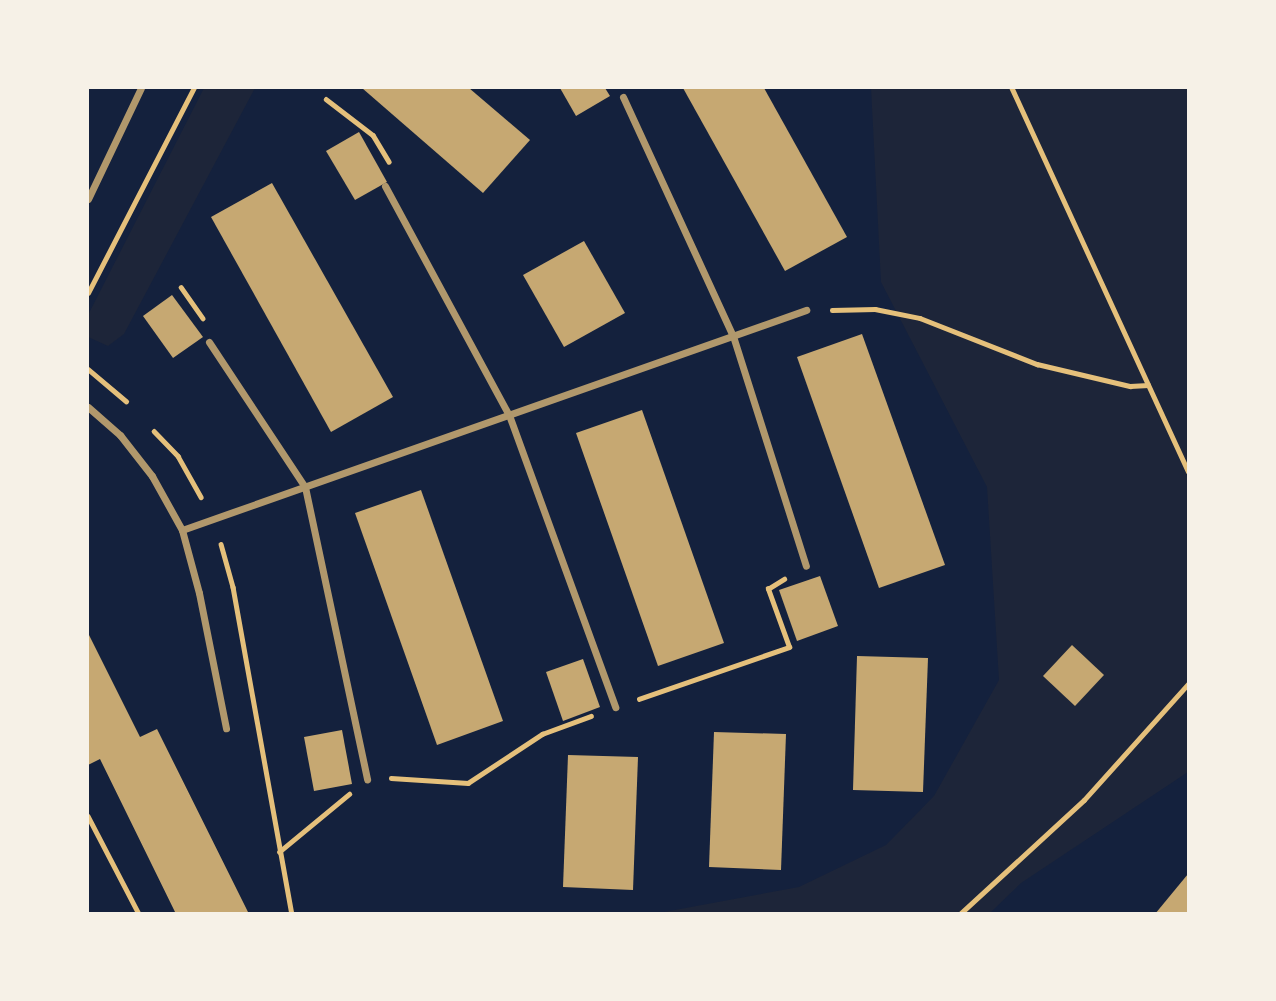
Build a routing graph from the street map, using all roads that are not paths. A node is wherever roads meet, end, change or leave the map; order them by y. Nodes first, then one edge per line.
1 (141, 88) edge
2 (623, 97) dead end
3 (385, 186) road end
4 (88, 200) edge
5 (806, 310) road end
6 (733, 336) junction
7 (209, 342) road end
8 (88, 407) edge
9 (509, 415) junction
10 (305, 486) junction
11 (182, 530) junction
12 (806, 566) road end
13 (615, 707) road end
14 (226, 728) dead end
15 (367, 779) road end

1 - 4 street
2 - 6 street
3 - 9 street
5 - 6 street
6 - 9 street
6 - 12 street
7 - 10 street
8 - 11 street
9 - 10 street
9 - 13 street
10 - 11 street
10 - 15 street
11 - 14 street

